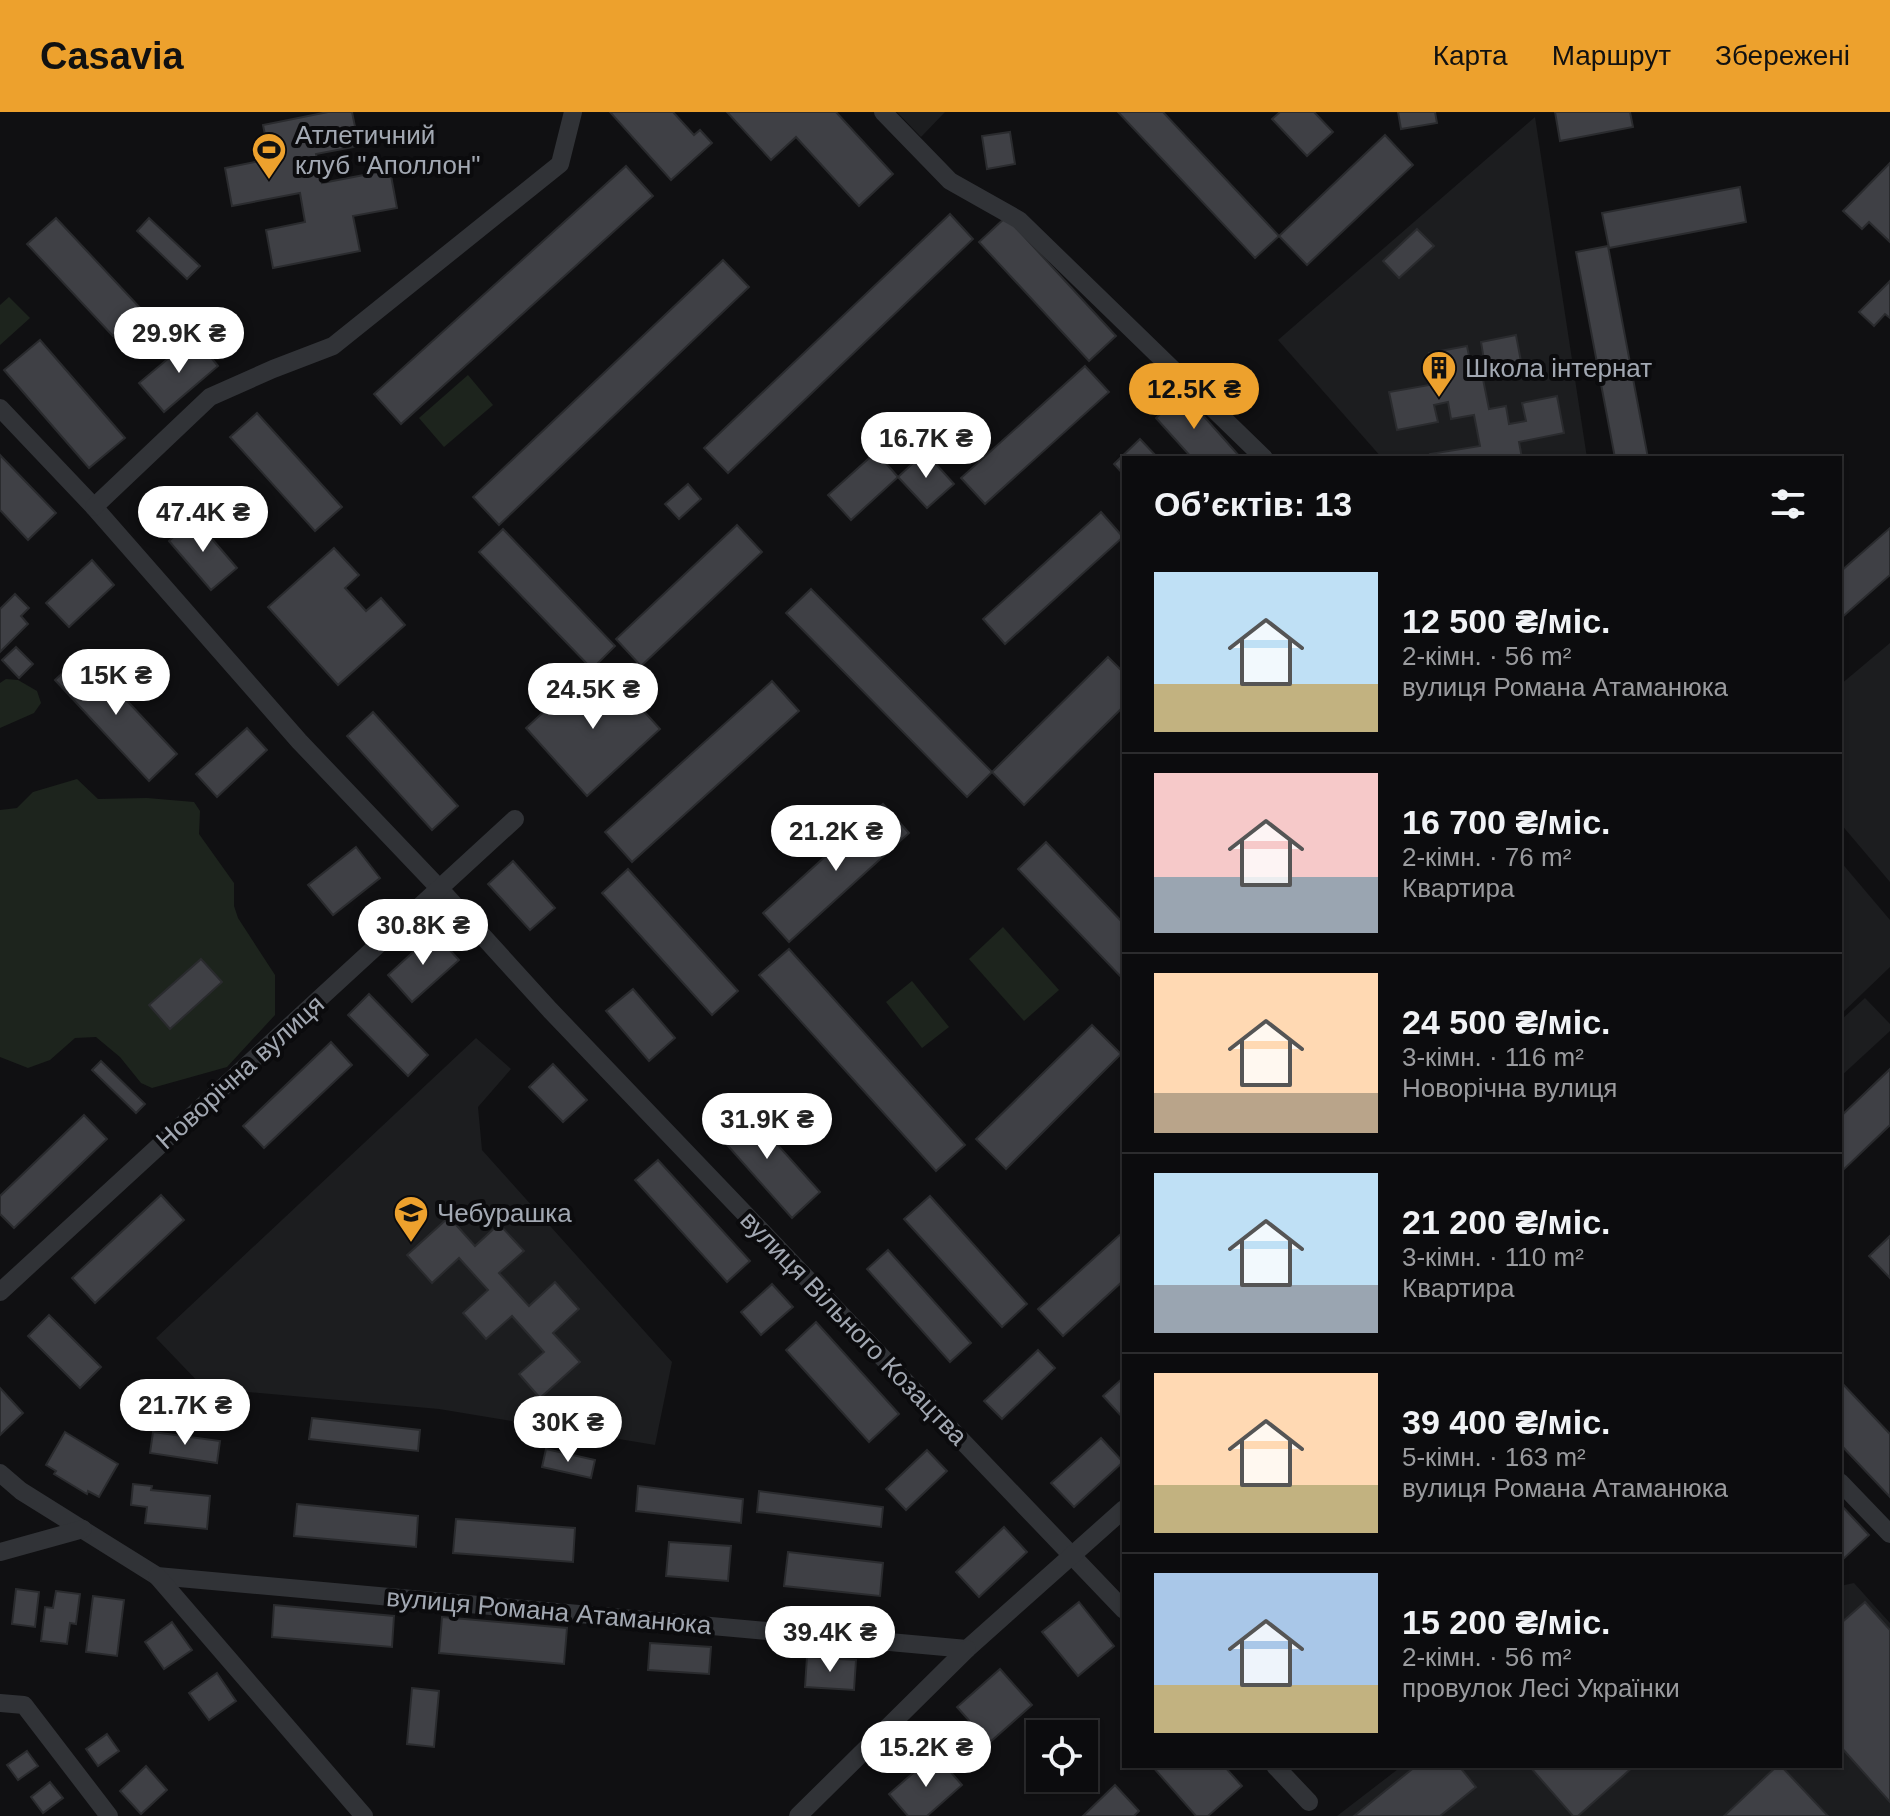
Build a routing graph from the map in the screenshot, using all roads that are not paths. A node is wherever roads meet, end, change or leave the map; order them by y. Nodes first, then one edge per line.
1 (573, 112) edge
2 (883, 112) edge
3 (0, 408) edge
4 (1262, 456) edge
5 (94, 507) junction
6 (515, 819) dead end
7 (440, 889) junction
8 (0, 1292) edge
9 (0, 1473) edge
10 (1842, 1484) edge
11 (1122, 1511) edge
12 (83, 1529) junction
13 (1890, 1534) edge
14 (0, 1552) edge
15 (1071, 1556) junction
16 (157, 1576) junction
17 (1122, 1608) edge
18 (967, 1649) junction
19 (0, 1703) edge
20 (1277, 1768) edge
21 (1309, 1802) dead end
22 (109, 1816) edge
23 (364, 1816) edge
24 (798, 1816) edge

1 - 5 street
2 - 4 street
3 - 5 street, вулиця Вільного Козацтва
5 - 7 street, вулиця Вільного Козацтва
6 - 7 street, Новорічна вулиця
7 - 8 street, Новорічна вулиця
7 - 15 street, вулиця Вільного Козацтва
9 - 12 street, вулиця Романа Атаманюка
10 - 13 street
11 - 15 street
12 - 14 street
12 - 16 street, вулиця Романа Атаманюка
15 - 17 street, вулиця Вільного Козацтва
15 - 18 street
16 - 18 street, вулиця Романа Атаманюка
16 - 23 street
18 - 24 street
19 - 22 street
20 - 21 street

